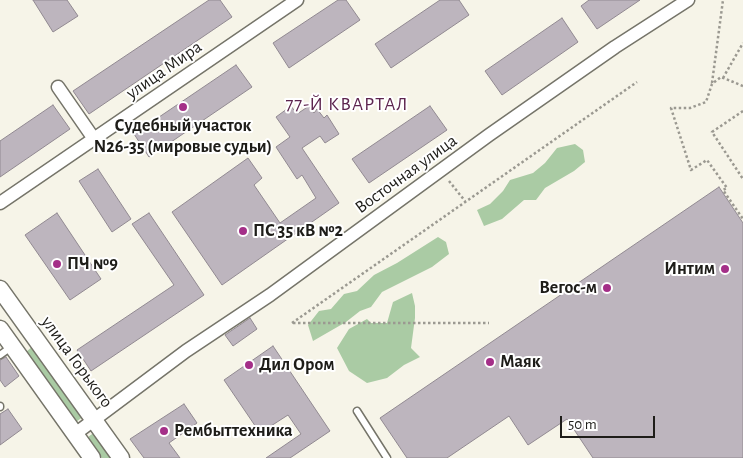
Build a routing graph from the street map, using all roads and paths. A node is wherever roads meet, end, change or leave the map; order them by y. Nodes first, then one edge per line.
1 (298, 0) edge
2 (688, 0) edge
3 (723, 0) edge
4 (743, 43) edge
5 (723, 78) junction
6 (636, 82) dead end
7 (712, 84) junction
8 (743, 86) edge
9 (58, 87) dead end
10 (743, 112) edge
11 (94, 139) junction
12 (743, 179) edge
13 (449, 181) dead end
14 (465, 202) junction
15 (0, 203) edge
16 (743, 219) edge
17 (0, 289) edge
18 (488, 323) dead end
19 (0, 329) edge
20 (6, 351) edge
21 (357, 411) dead end
22 (94, 419) junction
23 (75, 434) junction
24 (92, 458) edge
25 (121, 458) edge
26 (388, 458) edge

1 - 11 street, улица Мира
2 - 22 street, Восточная улица
3 - 7 path
4 - 5 path
5 - 7 path
5 - 8 path
6 - 14 path
7 - 16 path
9 - 11 street
10 - 12 path
11 - 15 street, улица Мира
13 - 14 path
14 - 18 path
17 - 22 street, улица Горького
19 - 20 street
20 - 23 street
21 - 26 lane
22 - 23 street, Восточная улица
22 - 25 street, улица Горького
23 - 24 street

